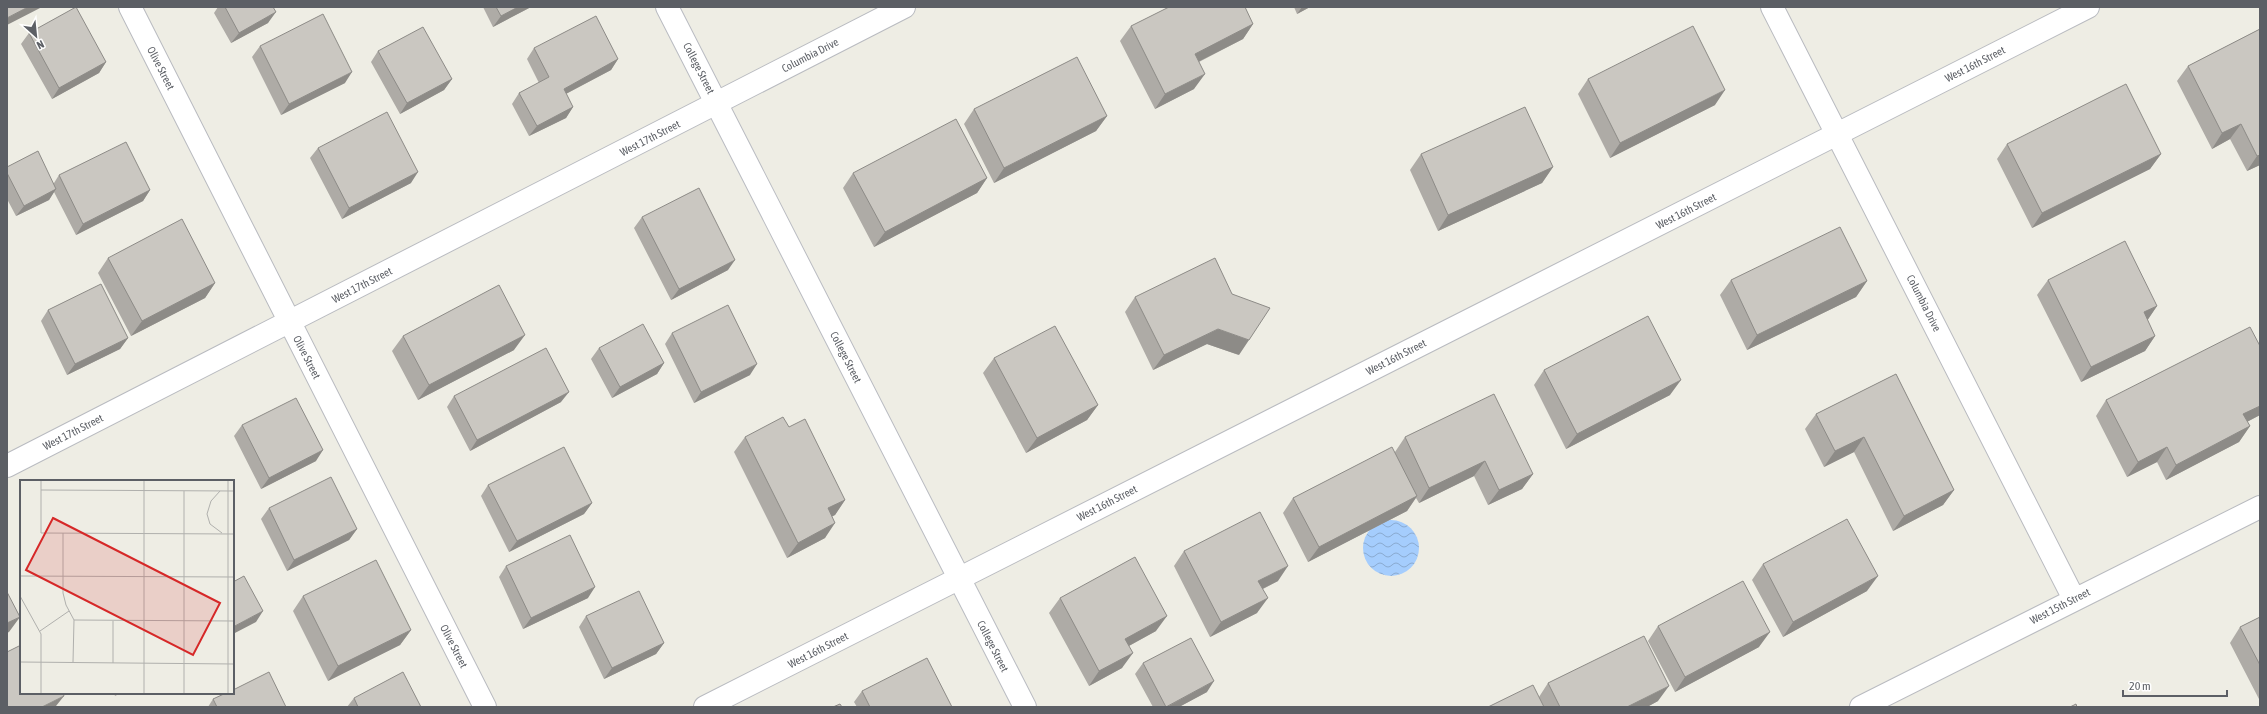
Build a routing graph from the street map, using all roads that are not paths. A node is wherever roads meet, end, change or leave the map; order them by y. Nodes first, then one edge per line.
1 (130, 7) edge
2 (667, 7) edge
3 (904, 7) edge
4 (1772, 7) edge
5 (2088, 7) edge
6 (717, 104) junction
7 (1838, 134) junction
8 (289, 322) junction
9 (7, 466) edge
10 (2260, 507) edge
11 (959, 578) junction
12 (2074, 599) junction
13 (485, 707) edge
14 (705, 707) edge
15 (1025, 707) edge
16 (1862, 707) edge

1 - 8 street, Olive Street
2 - 6 street, College Street
3 - 6 street, Columbia Drive
4 - 7 street, Columbia Drive
5 - 7 street, West 16th Street
6 - 8 street, West 17th Street
6 - 11 street, College Street
7 - 11 street, West 16th Street
7 - 12 street, Columbia Drive
8 - 9 street, West 17th Street
8 - 13 street, Olive Street
10 - 12 street, West 15th Street
11 - 14 street, West 16th Street
11 - 15 street, College Street
12 - 16 street, West 15th Street

